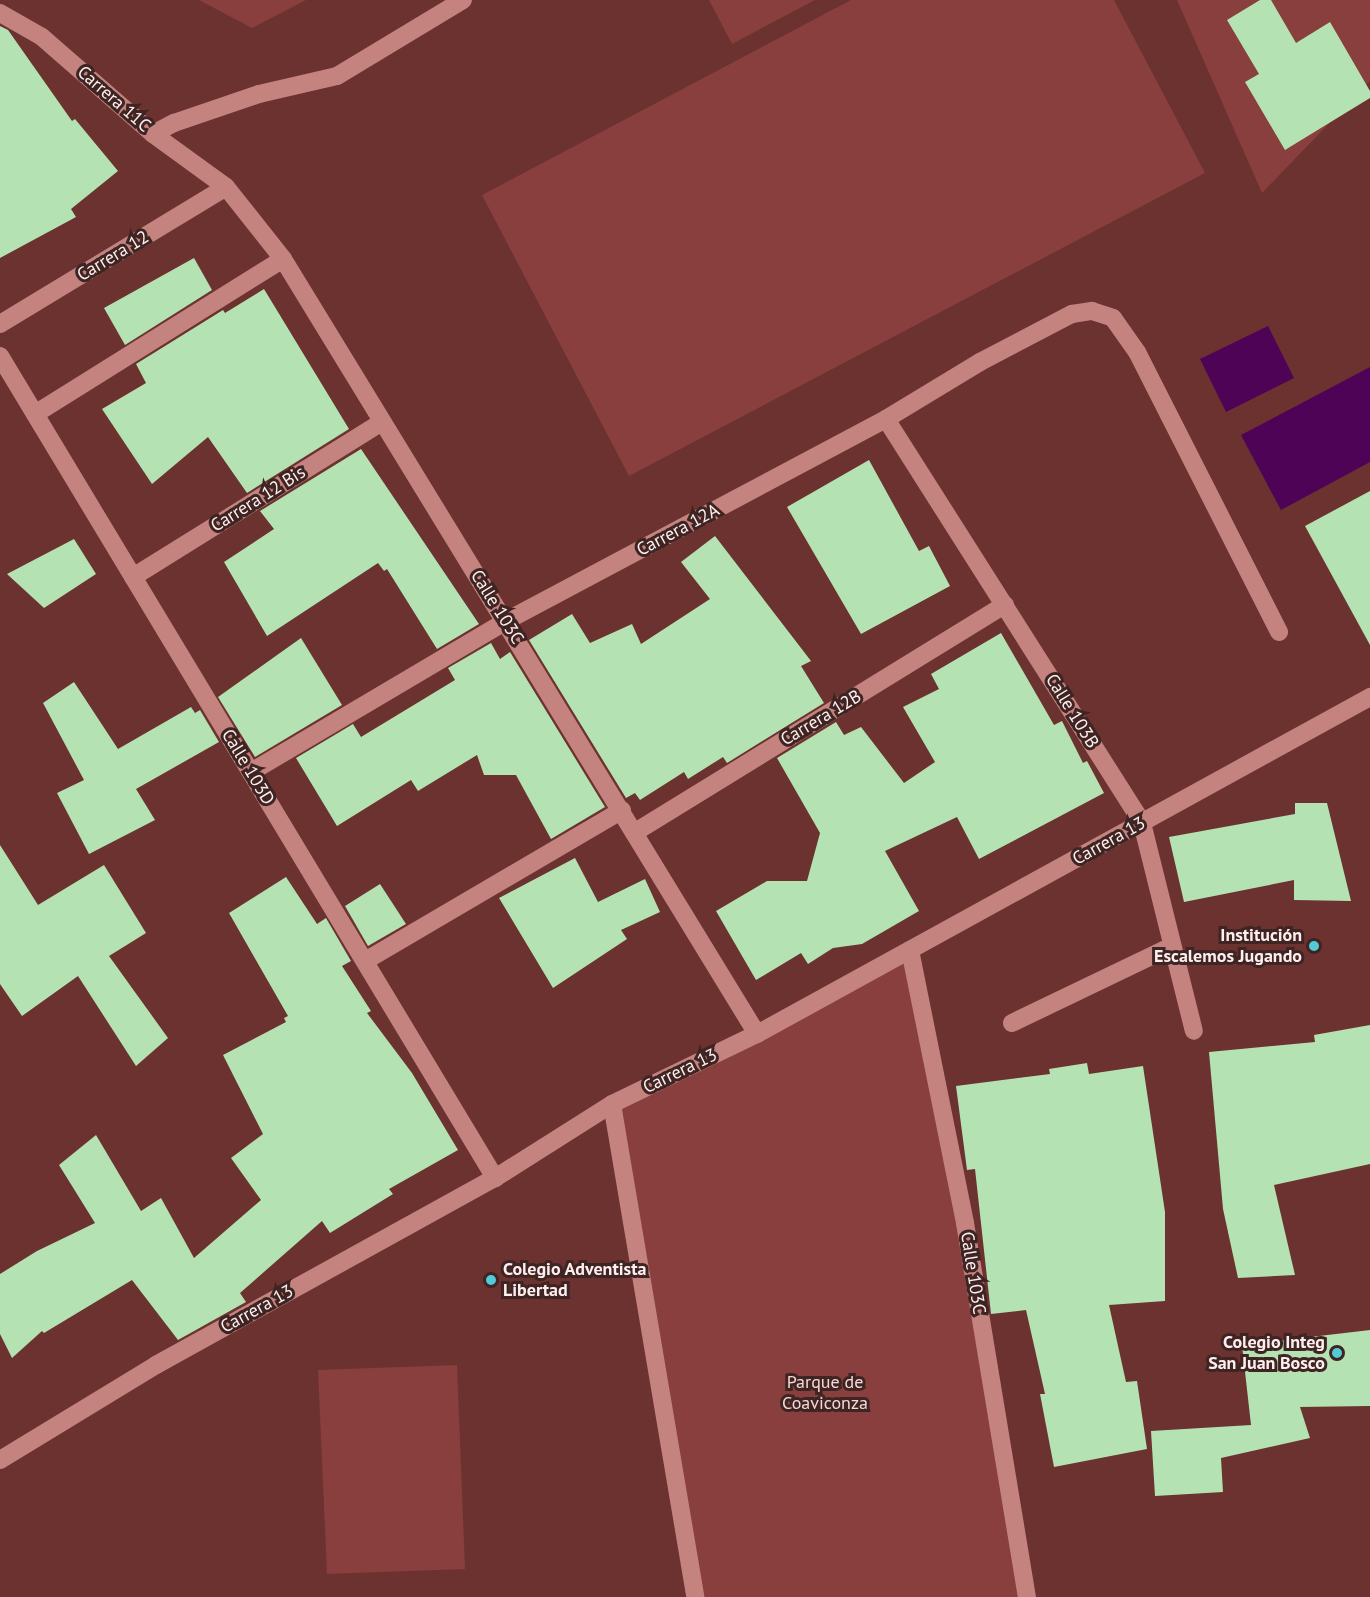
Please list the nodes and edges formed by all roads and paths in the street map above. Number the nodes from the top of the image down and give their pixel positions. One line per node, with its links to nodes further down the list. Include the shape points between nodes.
1 (463, 0): 3 (street, via 337,76 260,94)
2 (0, 13): 3 (street, Carrera 11C, via 42,37)
3 (153, 134): 4 (street, Carrera 11C)
4 (226, 187): 5 (street, Calle 103C); 6 (street, Carrera 12)
5 (283, 260): 8 (street); 10 (street, Calle 103C)
6 (0, 324)
7 (0, 356): 8 (street, Calle 103D)
8 (35, 414): 11 (street, Calle 103D)
9 (886, 420): 12 (street, Calle 103B); 13 (street, Carrera 12A); 14 (street, Carrera 12A, via 980,362 1072,314 1092,310 1113,318 1137,352)
10 (382, 422): 11 (street, Carrera 12 Bis); 13 (street, Calle 103C)
11 (133, 577): 16 (street, Calle 103D)
12 (1005, 605): 18 (street, Calle 103B); 19 (street, Carrera 12B)
13 (506, 621): 16 (street, Carrera 12A); 17 (street, Calle 103C)
14 (1279, 633)
15 (1370, 697): 18 (street, Carrera 13)
16 (251, 772): 22 (street, Calle 103D)
17 (622, 810): 19 (street, Calle 103C); 22 (street)
18 (1142, 823): 20 (street, Calle 103B); 21 (street, Carrera 13)
19 (637, 831): 25 (street, Calle 103C)
20 (1172, 946): 23 (street); 24 (street, Calle 103B)
21 (910, 950): 25 (street, Carrera 13); 30 (street, Calle 103C, via 965,1223)
22 (365, 961): 27 (street, Calle 103D)
23 (1012, 1023)
24 (1194, 1030)
25 (758, 1034): 26 (street, Carrera 13)
26 (612, 1104): 27 (street, Carrera 13); 29 (street)
27 (495, 1178): 28 (street, Carrera 13, via 156,1365)
28 (0, 1460)
29 (695, 1597)
30 (1027, 1597)

